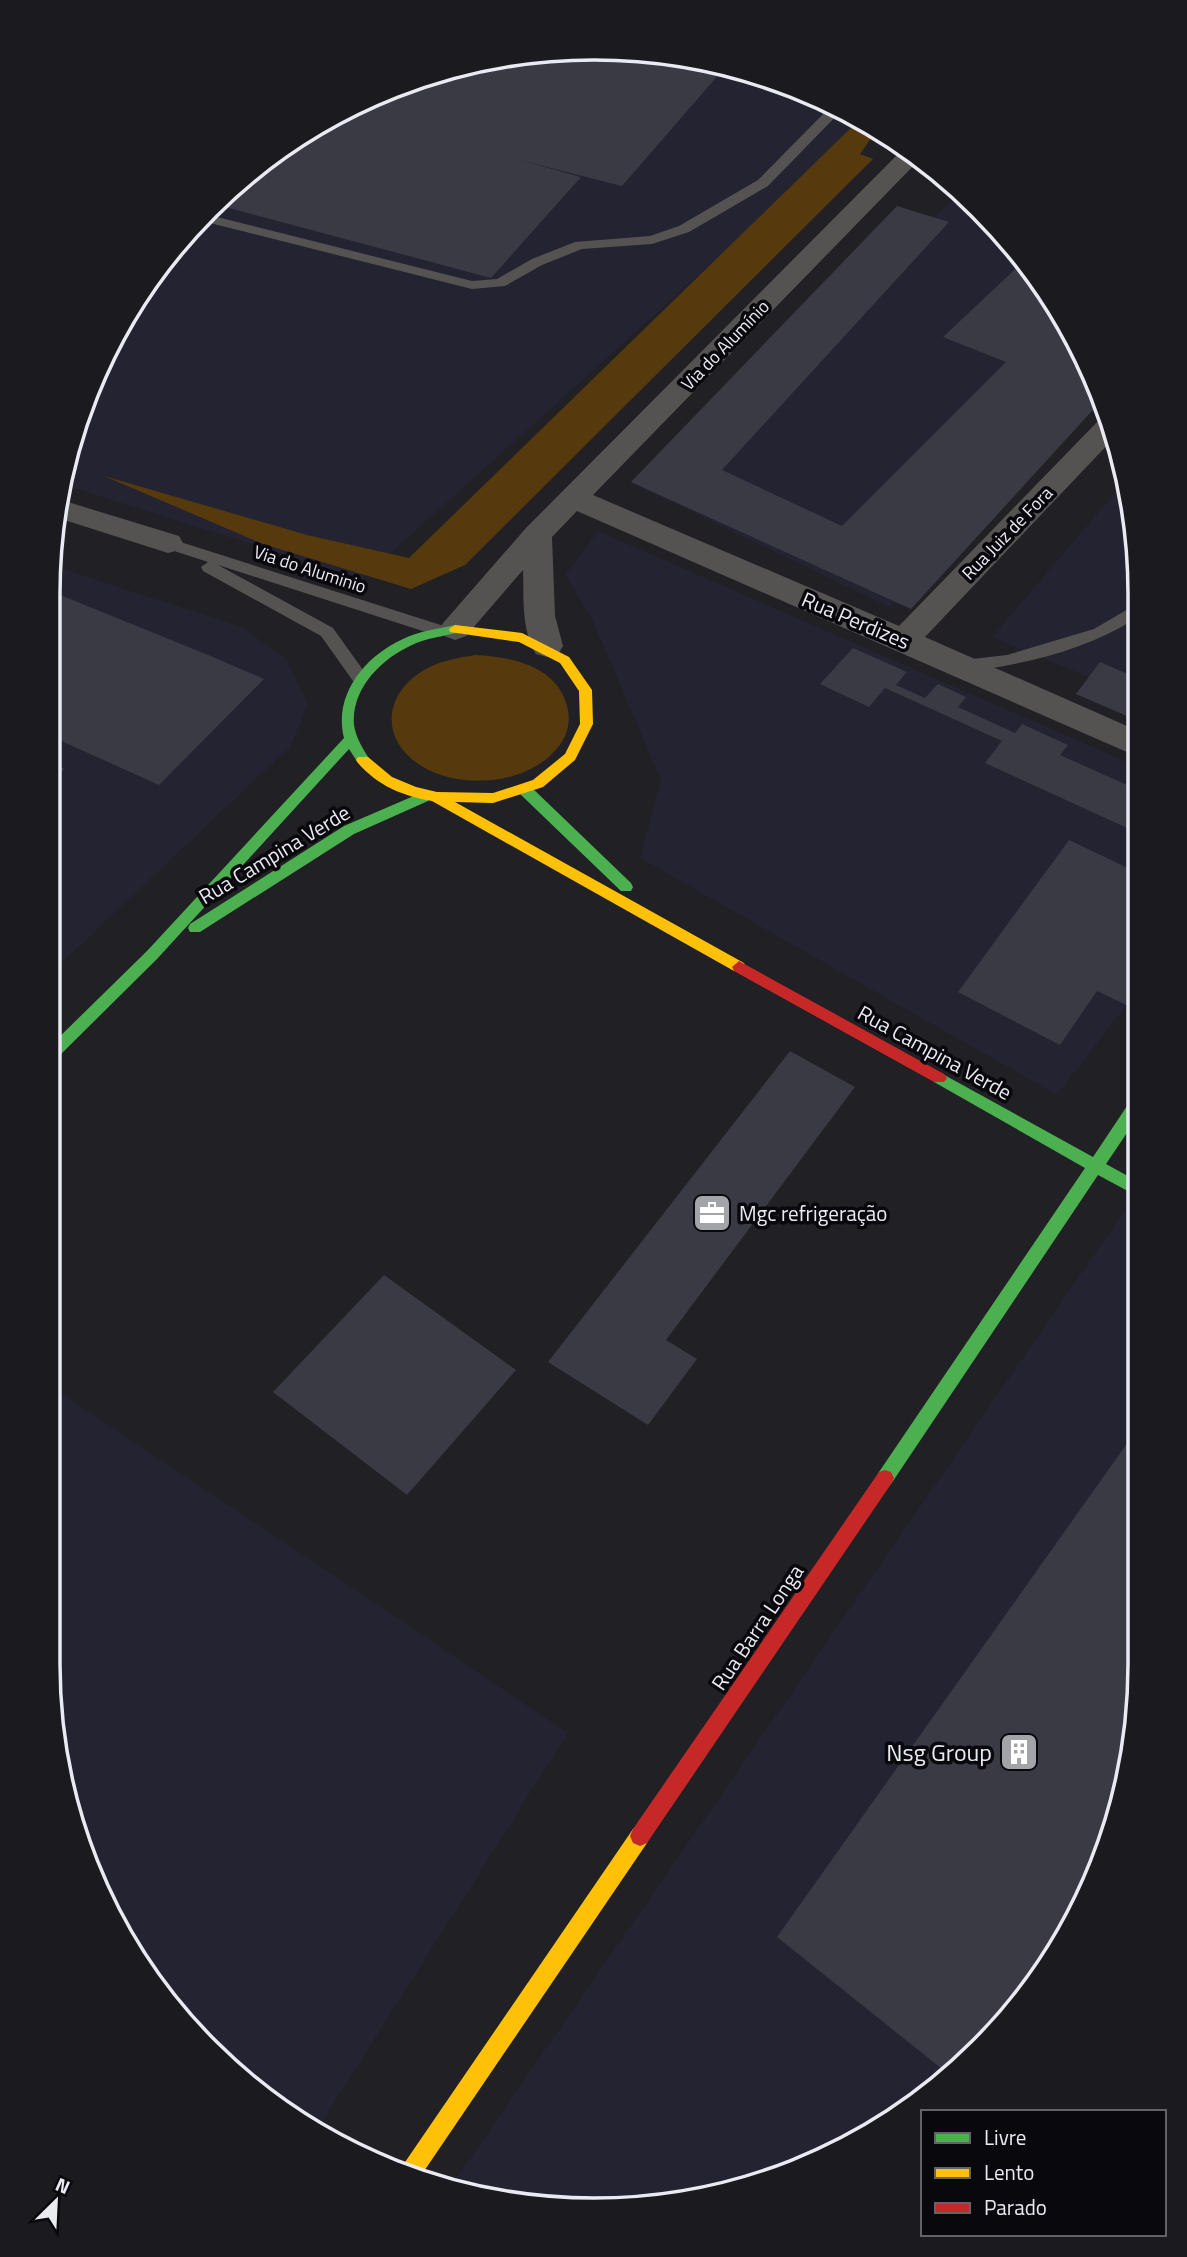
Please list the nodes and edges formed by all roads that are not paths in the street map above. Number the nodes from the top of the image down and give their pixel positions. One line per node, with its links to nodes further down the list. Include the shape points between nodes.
1 (830, 115): 3 (lane, via 763,183 684,229 652,240 580,244 500,283 472,285)
2 (905, 160): 5 (street, Via do Alumínio)
3 (213, 220)
4 (1103, 434): 11 (street, Rua Juiz de Fora)
5 (575, 499): 7 (street, Via do Alumínio); 11 (street, Rua Perdizes)
6 (66, 511): 8 (street)
7 (537, 535): 10 (street, Via do Alumínio); 12 (street, via 540,616)
8 (168, 543): 10 (lane, Via do Aluminio); 14 (lane, via 327,632)
9 (1128, 615): 13 (lane, via 1100,633 1007,661)
10 (448, 630): 12 (main road, via 488,629); 14 (main road, via 398,646)
11 (904, 640): 13 (street, Rua Perdizes)
12 (547, 646): 17 (main road, via 570,664 586,687 591,712 585,737 570,761 544,781)
13 (963, 666): 15 (street, Rua Perdizes)
14 (359, 677): 16 (main road, via 348,698 345,720)
15 (1128, 740)
16 (349, 741): 18 (main road, via 376,775); 20 (main road)
17 (524, 789): 18 (main road, via 475,801); 19 (main road, Rua Campina Verde, via 619,882)
18 (430, 798): 19 (main road, Rua Campina Verde); 20 (main road, Rua Campina Verde, via 349,830)
19 (712, 950): 23 (main road, Rua Campina Verde)
20 (152, 955): 21 (main road)
21 (60, 1046)
22 (1128, 1119): 23 (main road, Rua Barra Longa)
23 (1097, 1167): 24 (main road, Rua Campina Verde); 25 (main road, Rua Barra Longa)
24 (1128, 1184)
25 (414, 2166)

